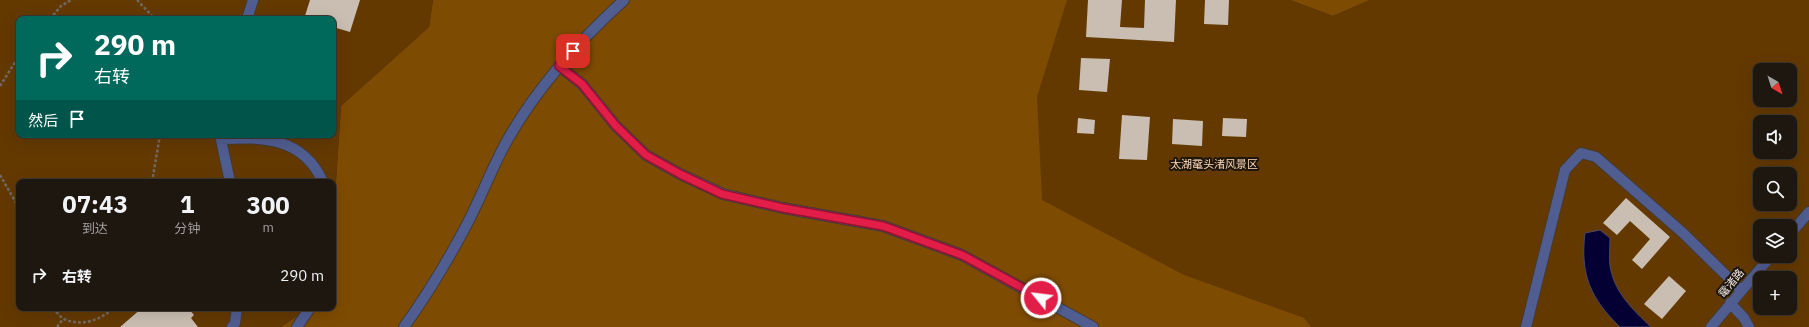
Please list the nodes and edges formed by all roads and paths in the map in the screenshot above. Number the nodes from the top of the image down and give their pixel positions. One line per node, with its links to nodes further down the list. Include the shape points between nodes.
1 (71, 0): 5 (path, via 61,6)
2 (137, 0): 6 (path)
3 (253, 0): 7 (street)
4 (624, 0): 9 (street, via 587,34)
5 (53, 16)
6 (152, 16)
7 (248, 16)
8 (16, 61): 10 (path)
9 (559, 66): 33 (street, via 546,81 508,139 466,226 430,291); 34 (street, via 582,84 616,126 646,155 680,174 722,194 883,226 955,252)
10 (0, 86)
11 (159, 138): 15 (path)
12 (220, 138): 16 (street)
13 (243, 138): 17 (street, via 269,140 293,146 311,163)
14 (0, 175): 18 (path)
15 (153, 179)
16 (229, 179)
17 (321, 179)
18 (1, 182): 19 (path)
19 (16, 204)
20 (1809, 212): 21 (street)
21 (1797, 226)
22 (1765, 263): 23 (street, 鼋渚路)
23 (1741, 290): 24 (street, 鼋渚路); 35 (street, via 1683,233 1596,158 1581,153 1565,170)
24 (1730, 303): 36 (street, 鼋渚路); 37 (street)
25 (56, 311): 29 (path)
26 (111, 311): 29 (path, via 105,316 84,323)
27 (237, 311): 31 (street)
28 (308, 311): 32 (street)
29 (63, 319): 30 (path)
30 (57, 327)
31 (232, 327)
32 (297, 327)
33 (404, 327)
34 (1093, 327)
35 (1526, 327)
36 (1711, 327)
37 (1749, 327)

